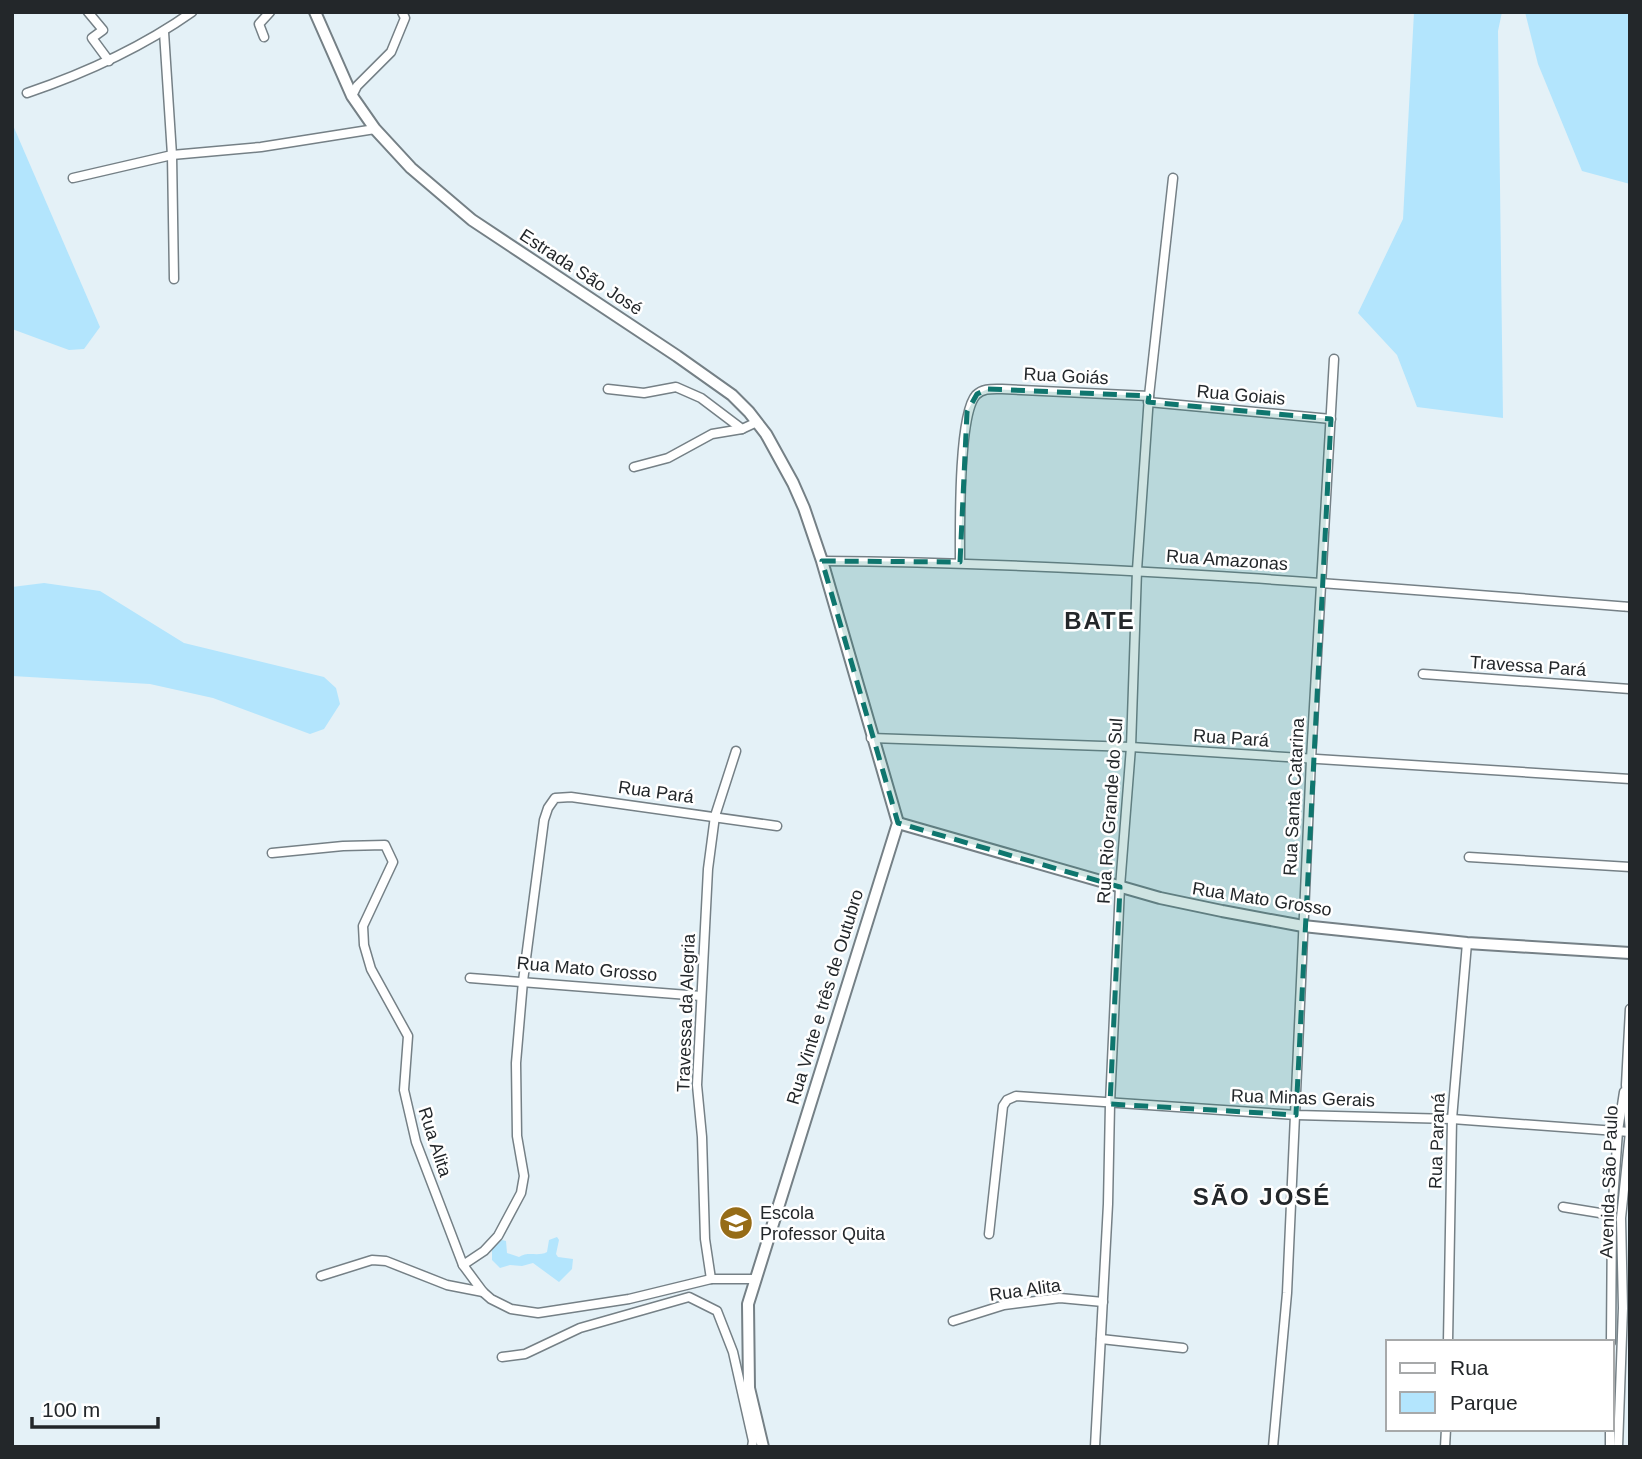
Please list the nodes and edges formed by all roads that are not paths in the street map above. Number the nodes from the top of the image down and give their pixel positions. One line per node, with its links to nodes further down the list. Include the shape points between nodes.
1 (88, 12): 8 (street, via 103,30 92,38)
2 (192, 12): 6 (street)
3 (270, 12): 7 (street, via 259,24)
4 (315, 12): 10 (street, Estrada São José)
5 (402, 12): 10 (street, via 405,18 391,52)
6 (164, 32): 8 (street); 12 (street)
7 (264, 37)
8 (109, 61): 9 (street)
9 (27, 93)
10 (352, 96): 11 (street, Estrada São José)
11 (375, 130): 12 (street); 20 (street, Estrada São José, via 472,220 677,356 732,395)
12 (172, 155): 13 (street); 15 (street)
13 (73, 178)
14 (1172, 178): 18 (street, Rua Rio Grande do Sul)
15 (174, 279)
16 (1334, 359): 19 (street, Rua Santa Catarina)
17 (608, 389): 21 (street, via 644,393 676,387 701,398)
18 (1148, 399): 19 (street, Rua Goiais); 24 (street, Rua Goiás, via 982,390 969,405 966,419); 25 (street, Rua Rio Grande do Sul)
19 (1331, 419): 26 (street, Rua Santa Catarina)
20 (757, 422): 21 (street); 23 (street, Estrada São José, via 793,483)
21 (742, 429): 22 (street, via 712,434 668,458)
22 (634, 467)
23 (822, 561): 24 (street, Rua Amazonas); 30 (street)
24 (960, 562): 25 (street, Rua Amazonas)
25 (1137, 570): 26 (street, Rua Amazonas); 31 (street, Rua Rio Grande do Sul)
26 (1322, 582): 27 (street, Rua Amazonas); 33 (street, Rua Santa Catarina)
27 (1630, 607)
28 (1423, 674): 29 (street, Travessa Pará)
29 (1630, 689)
30 (872, 738): 31 (street, Rua Pará); 36 (street)
31 (1131, 747): 33 (street, Rua Pará); 41 (street, Rua Rio Grande do Sul)
32 (736, 751): 35 (street, Travessa da Alegria)
33 (1311, 759): 34 (street, Rua Pará); 42 (street, Rua Santa Catarina)
34 (1630, 779)
35 (715, 816): 37 (street, Rua Pará); 46 (street, Rua Pará, via 560,796 544,820); 47 (street, Travessa da Alegria)
36 (898, 824): 41 (street, Rua Mato Grosso); 61 (street, Rua Vinte e três de Outubro)
37 (777, 826)
38 (272, 853): 58 (street, Rua Alita, via 387,847 393,862 363,926 364,945 371,969 408,1037 404,1090 409,1116)
39 (1469, 857): 40 (street)
40 (1630, 867)
41 (1120, 887): 42 (street, Rua Mato Grosso); 50 (street, Rua Rio Grande do Sul)
42 (1303, 926): 43 (street, Rua Mato Grosso); 51 (street, Rua Santa Catarina)
43 (1467, 943): 44 (street, Rua Mato Grosso); 52 (street, Rua Paraná)
44 (1630, 953)
45 (470, 978): 46 (street, Rua Mato Grosso)
46 (523, 981): 47 (street, Rua Mato Grosso); 58 (street, via 516,1063 517,1136 524,1177 498,1236)
47 (701, 996): 60 (street, Travessa da Alegria, via 696,1085)
48 (1630, 1009): 49 (street, Avenida São Paulo)
49 (1626, 1085): 53 (street, Avenida São Paulo); 54 (street, Avenida São Paulo)
50 (1110, 1104): 51 (street, Rua Minas Gerais); 57 (street, Rua Minas Gerais, via 1016,1096 1007,1100 999,1129); 63 (street, Rua Rio Grande do Sul)
51 (1296, 1115): 52 (street, Rua Minas Gerais); 74 (street, Rua Santa Catarina)
52 (1452, 1119): 53 (street, Rua Minas Gerais); 67 (street, Rua Paraná)
53 (1618, 1131): 54 (street, Rua Minas Gerais); 56 (street, Avenida São Paulo)
54 (1630, 1132): 64 (street, Avenida São Paulo, via 1621,1218)
55 (1563, 1207): 56 (street)
56 (1612, 1215): 68 (street, Avenida São Paulo)
57 (989, 1234)
58 (463, 1265): 62 (street, Rua Alita)
59 (321, 1276): 62 (street, via 372,1260 386,1261 447,1285)
60 (711, 1279): 61 (street, Rua Alita); 62 (street, Rua Alita, via 628,1299 538,1313 511,1309)
61 (754, 1279): 72 (street, Rua Vinte e três de Outubro, via 747,1323 749,1388)
62 (483, 1292)
63 (1103, 1302): 65 (street, Rua Alita, via 1060,1298 1004,1305); 66 (street, Rua Rio Grande do Sul)
64 (1626, 1308): 75 (street, Avenida São Paulo)
65 (953, 1321)
66 (1101, 1339): 69 (street); 73 (street, Rua Rio Grande do Sul)
67 (1448, 1340)
68 (1611, 1340)
69 (1183, 1348)
70 (502, 1357): 71 (street, via 525,1354 580,1328 689,1297 717,1311 733,1352)
71 (752, 1447)
72 (763, 1447)
73 (1095, 1447)
74 (1273, 1447)
75 (1618, 1447)

